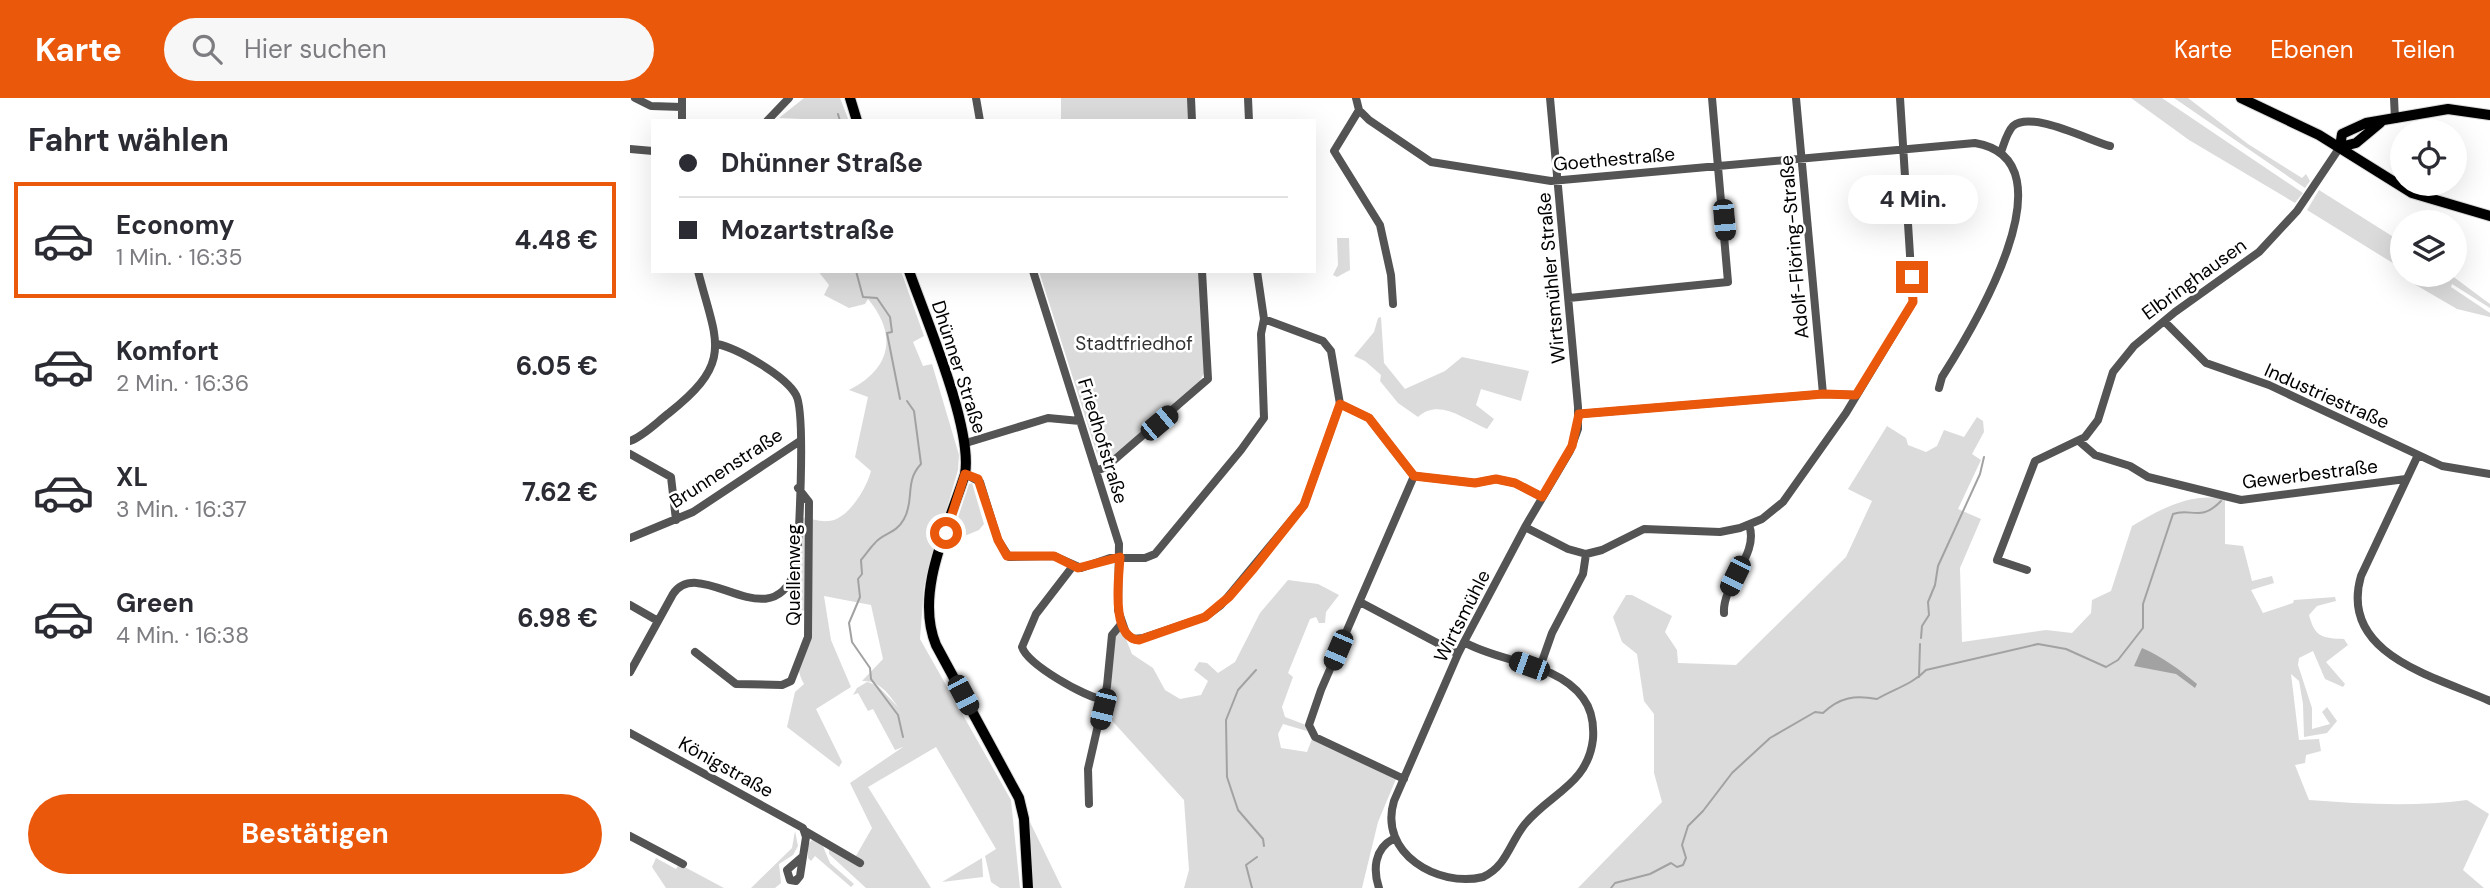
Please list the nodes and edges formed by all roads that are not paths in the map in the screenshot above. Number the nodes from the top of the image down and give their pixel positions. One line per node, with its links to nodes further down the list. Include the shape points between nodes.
1 (635, 98): 14 (street, via 651,106)
2 (789, 98): 17 (street)
3 (850, 98): 18 (main road)
4 (976, 98): 19 (street)
5 (1191, 98): 20 (street)
6 (1248, 98): 21 (street)
7 (1356, 98): 15 (street)
8 (1550, 98): 33 (street, Wirtsmühler Straße)
9 (1712, 98): 32 (street)
10 (1796, 98): 31 (street, Adolf-Flöring-Straße)
11 (1900, 98): 28 (street)
12 (2241, 98): 26 (main road)
13 (2394, 98): 22 (street)
14 (682, 103)
15 (1359, 110): 33 (street, Goethestraße, via 1431,162); 41 (street, via 1334,151 1380,225)
16 (2490, 115): 22 (main road, via 2448,109)
17 (769, 119)
18 (856, 119)
19 (980, 119)
20 (1192, 119)
21 (1249, 119)
22 (2395, 119)
23 (2390, 120): 24 (main road)
24 (2381, 123): 26 (main road, via 2356,143); 26 (main road, via 2346,131)
25 (2110, 146): 30 (street, via 2057,127 2019,124 2012,127)
26 (2340, 147): 34 (main road, via 2412,193); 43 (street, Elbringhausen, via 2299,208 2259,252)
27 (630, 149): 29 (street)
28 (1902, 149): 30 (street, Goethestraße, via 1975,143); 31 (street, Goethestraße); 47 (street, via 1913,299)
29 (651, 151)
30 (2001, 152): 45 (street, via 2018,183 2012,228 1988,299)
31 (1802, 158): 32 (street, Goethestraße); 46 (street, Adolf-Flöring-Straße)
32 (1719, 166): 33 (street, Goethestraße); 40 (street, via 1728,282)
33 (1559, 179): 40 (street, Wirtsmühler Straße)
34 (2490, 216)
35 (698, 273): 44 (street)
36 (910, 273): 54 (main road, Dhünner Straße)
37 (1034, 273): 50 (street, Friedhofstraße)
38 (1202, 273): 57 (street, via 1208,379)
39 (1258, 273): 42 (street)
40 (1569, 298): 49 (street, Wirtsmühler Straße)
41 (1392, 304)
42 (1264, 319): 48 (street, via 1329,346); 69 (street, via 1265,407 1260,426 1160,550 1149,557)
43 (2165, 323): 53 (street, Elbringhausen, via 2139,340 2120,363 2107,386 2097,423); 56 (street, Industriestraße, via 2203,362 2269,385)
44 (716, 344): 51 (street, via 711,368 700,387); 52 (street, via 744,354 794,391 800,408)
45 (1939, 388)
46 (1823, 394): 47 (street); 49 (street)
47 (1856, 395): 65 (street, via 1790,493 1770,514)
48 (1340, 404): 60 (street, via 1369,418); 76 (street, via 1304,505 1229,597 1205,617 1139,640 1128,636)
49 (1579, 414): 63 (street, Wirtsmühle, via 1572,446)
50 (1080, 421): 54 (street, via 1048,418); 57 (street, Friedhofstraße)
51 (630, 441)
52 (800, 441): 62 (street); 64 (street, Brunnenstraße)
53 (2080, 442): 61 (street, Gewerbestraße, via 2095,455 2148,477 2246,500); 71 (street, via 2039,457 2033,466 1997,560)
54 (966, 443): 58 (main road, Dhünner Straße)
55 (630, 454): 64 (street, via 671,477)
56 (2418, 455): 59 (street, Industriestraße, via 2448,468); 61 (street)
57 (1096, 471): 69 (street, Friedhofstraße)
58 (965, 474): 70 (street, via 980,482 1003,552 1009,557 1054,556); 93 (main road, Dhünner Straße, via 933,580 930,623 936,645 1019,798)
59 (2490, 474)
60 (1414, 476): 63 (street, via 1475,483 1496,479); 72 (street)
61 (2406, 480): 83 (street, via 2360,580 2361,620 2374,642 2392,657)
62 (798, 488): 75 (street, via 796,566 783,591 759,599 688,583 675,591); 78 (street, Quellenweg, via 809,502 809,629 791,681 782,685 736,684)
63 (1542, 497): 66 (street, Wirtsmühle)
64 (676, 520): 67 (street, Brunnenstraße)
65 (1749, 525): 68 (street, via 1720,532 1644,529); 74 (street, via 1752,541 1723,600)
66 (1525, 527): 68 (street); 77 (street, Wirtsmühle)
67 (630, 538)
68 (1586, 554): 80 (street, via 1583,574 1552,633)
69 (1120, 557): 70 (street); 76 (street, Friedhofstraße, via 1117,600)
70 (1073, 566): 82 (street, via 1036,614 1022,647 1028,658 1084,694)
71 (2026, 570)
72 (1360, 602): 79 (street); 85 (street, via 1311,714 1310,730 1315,737)
73 (630, 605): 75 (street)
74 (1724, 613)
75 (658, 621): 81 (street)
76 (1122, 623): 82 (street, via 1112,635)
77 (1464, 642): 79 (street, Wirtsmühle); 80 (street)
78 (695, 652)
79 (1458, 654): 85 (street, Wirtsmühle)
80 (1539, 670): 89 (street, via 1571,686 1591,714 1590,759 1579,775 1530,819 1505,860 1482,877 1455,881 1434,875 1413,862)
81 (630, 672)
82 (1104, 700): 86 (street, via 1088,769)
83 (2490, 701)
84 (630, 733): 87 (street, Königstraße)
85 (1404, 779): 89 (street, Wirtsmühle, via 1391,813)
86 (1089, 803)
87 (805, 831): 90 (street); 91 (street, Königstraße)
88 (630, 836): 92 (street)
89 (1393, 839): 94 (street, via 1377,858)
90 (802, 857)
91 (860, 863)
92 (683, 864)
93 (1028, 888)
94 (1379, 888)

